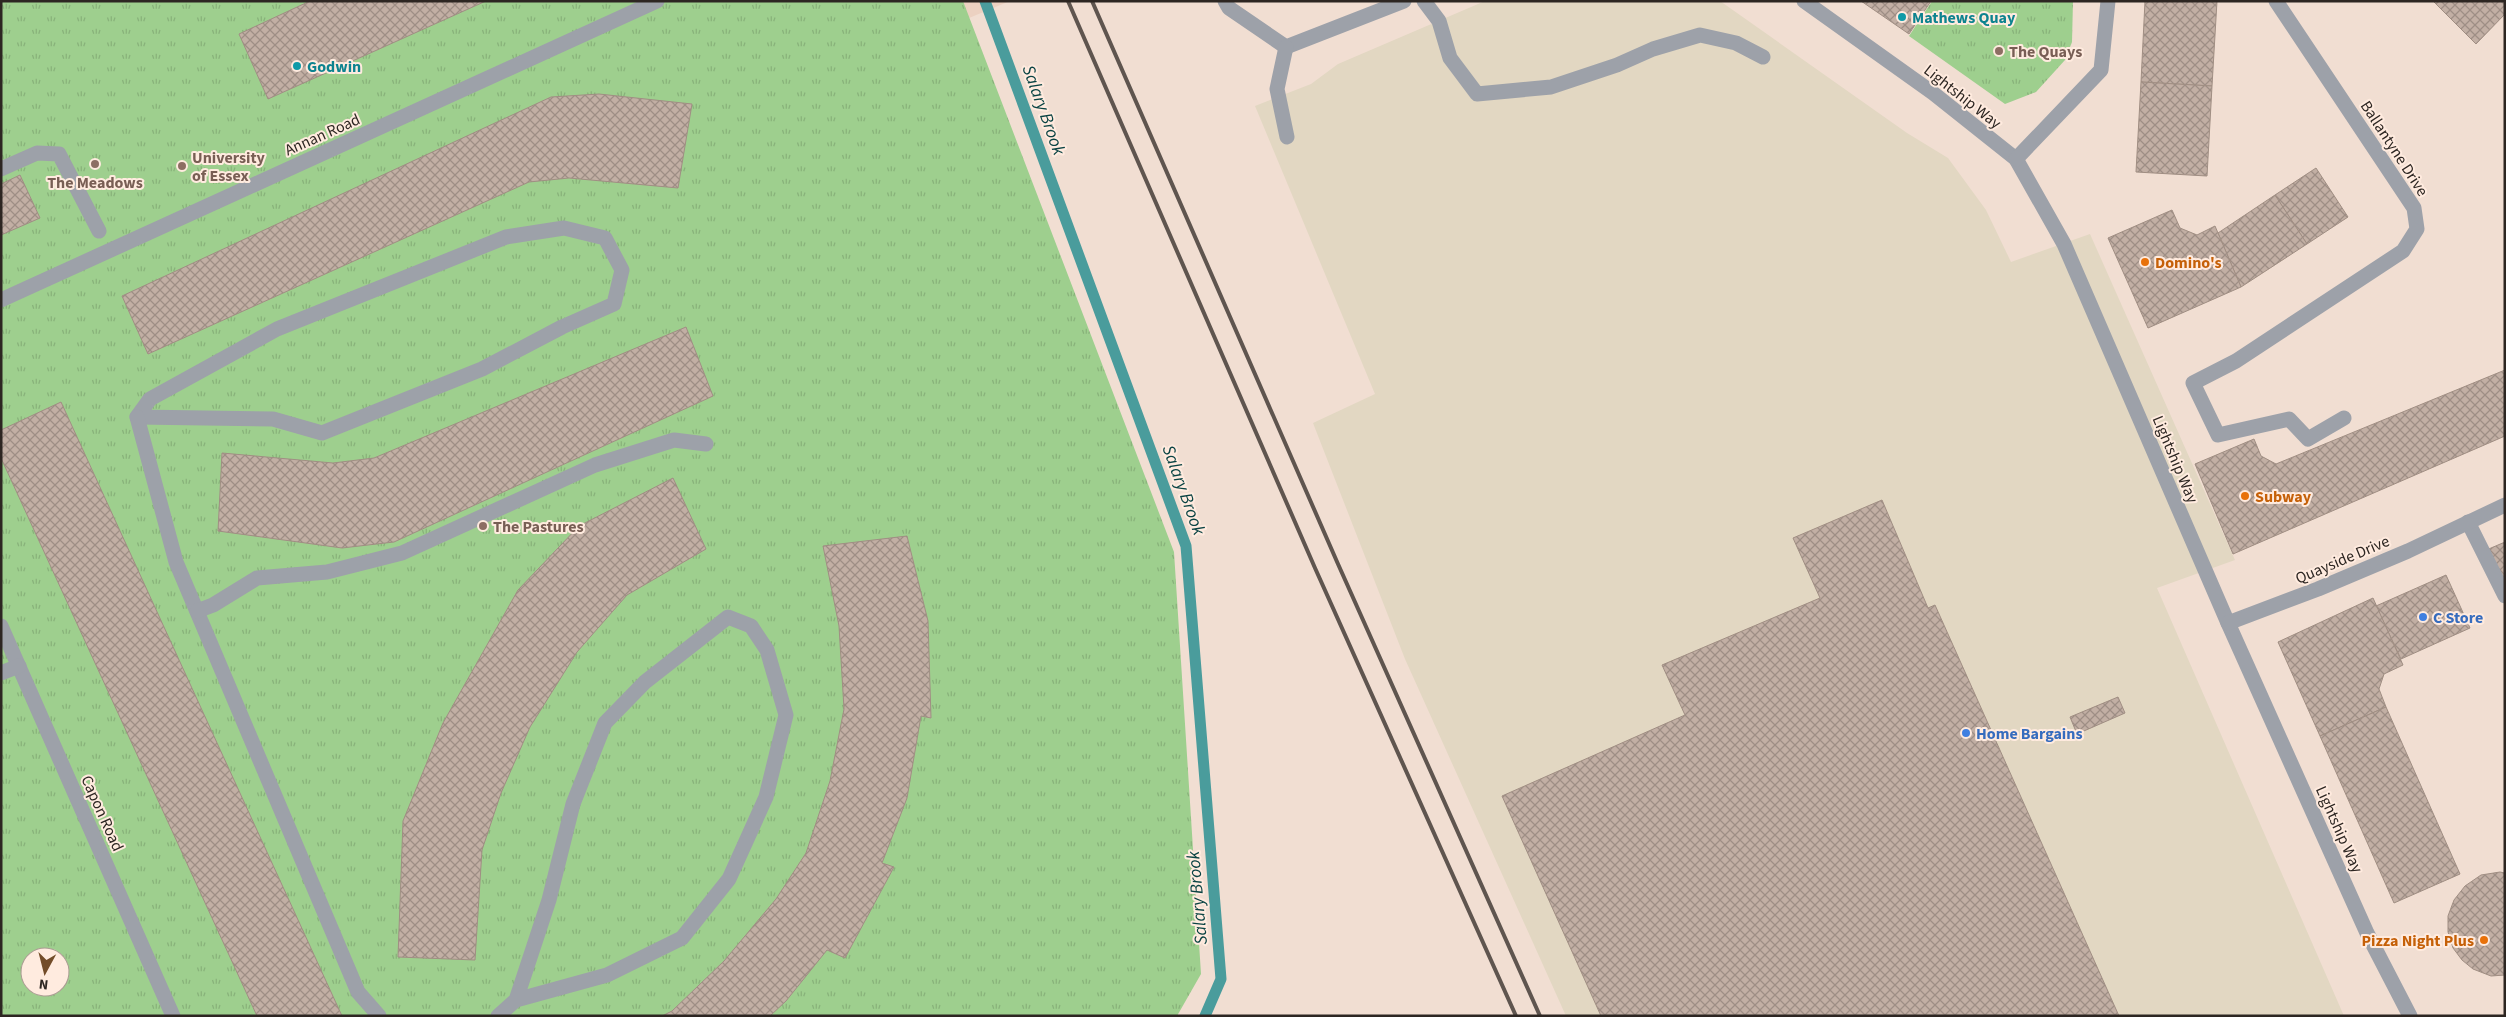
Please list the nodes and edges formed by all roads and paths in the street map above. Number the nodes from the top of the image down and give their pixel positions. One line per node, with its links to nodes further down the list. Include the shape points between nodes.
1 (657, 1): 14 (street, Annan Road)
2 (1225, 1): 8 (street, via 1229,8)
3 (1404, 1): 8 (street)
4 (1424, 1): 9 (street, via 1439,21 1450,58 1477,94 1552,87 1700,35 1736,43)
5 (1804, 1): 11 (street, Lightship Way, via 1934,93)
6 (2108, 1): 11 (street, via 2101,70)
7 (2276, 1): 16 (street, Ballantyne Drive, via 2414,208 2417,229 2403,251 2236,361 2193,383 2218,435 2289,419 2308,439)
8 (1286, 47): 10 (street, via 1277,89)
9 (1763, 57)
10 (1287, 137)
11 (2016, 159): 22 (street, Lightship Way, via 2064,244)
12 (1, 169): 13 (street, via 36,153 59,154)
13 (99, 231)
14 (1, 300)
15 (137, 417): 15 (street, via 273,418 322,433 482,369 614,304 622,270 606,238 564,228 506,238 277,329 150,400); 21 (street, via 176,562)
16 (2344, 418)
17 (706, 444): 21 (street, via 674,440 595,465 402,553 327,572 257,578)
18 (2505, 505): 19 (street, Quayside Drive)
19 (2468, 522): 20 (street); 22 (street, Quayside Drive, via 2318,589)
20 (2505, 596)
21 (197, 612): 28 (street, via 358,992)
22 (2228, 623): 30 (street, Lightship Way, via 2366,933)
23 (1, 626): 24 (street, Capon Road)
24 (19, 666): 25 (street); 27 (street, Capon Road)
25 (1, 674)
26 (516, 1000): 26 (street, via 607,975 682,938 729,879 766,798 786,715 767,650 751,626 728,617 645,682 605,723 573,804 549,900); 29 (street)
27 (173, 1016)
28 (379, 1016)
29 (498, 1016)
30 (2410, 1016)

